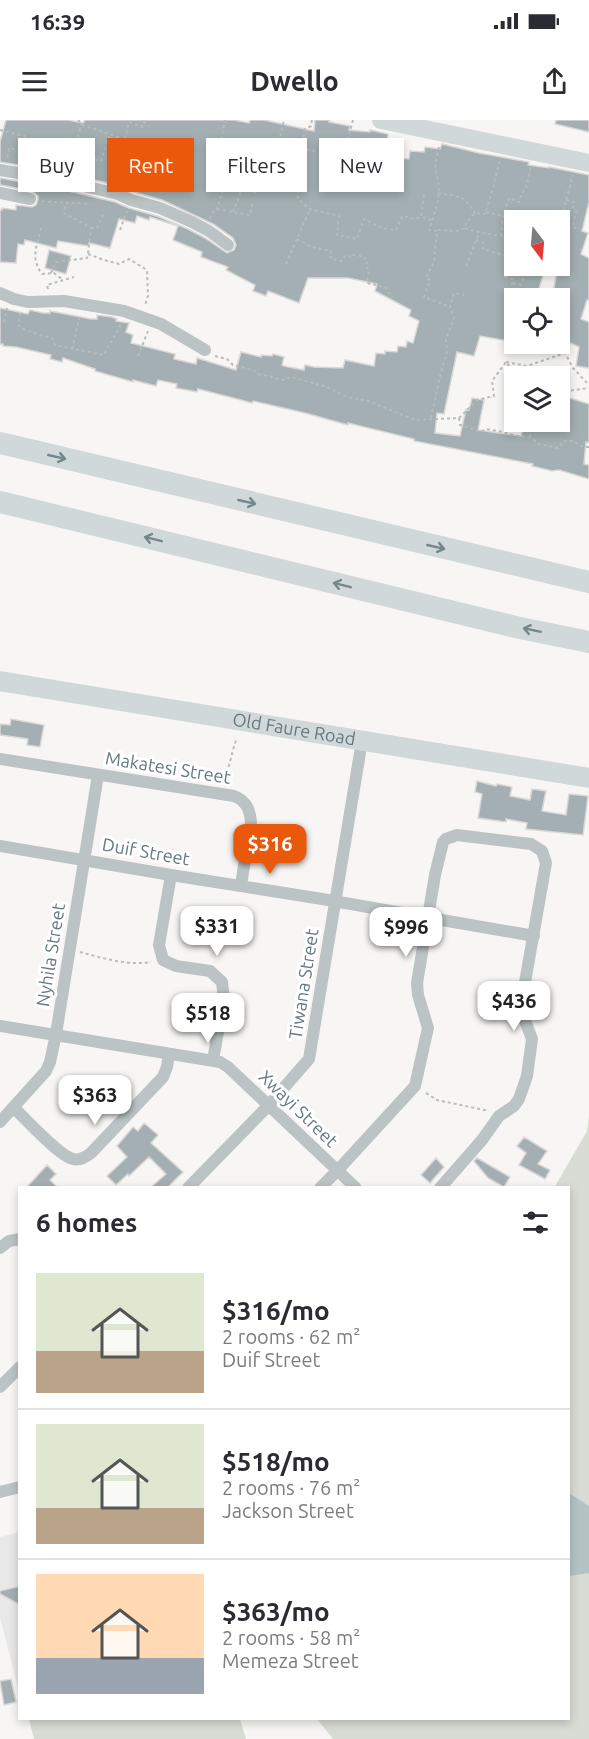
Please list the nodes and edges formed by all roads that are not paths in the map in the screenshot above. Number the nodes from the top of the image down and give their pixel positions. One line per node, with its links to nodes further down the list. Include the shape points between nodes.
1 (381, 120): 2 (street)
2 (583, 162)
3 (0, 170): 6 (street, via 118,194 206,229)
4 (0, 193): 5 (street)
5 (30, 199)
6 (228, 245)
7 (0, 292): 8 (street, via 28,302 80,303 123,311 169,327)
8 (205, 350)
9 (0, 443): 11 (highway, one-way to 11)
10 (0, 502): 12 (highway, one-way to 10)
11 (589, 582)
12 (589, 642)
13 (0, 681): 14 (main road, Old Faure Road)
14 (362, 741): 17 (main road, Old Faure Road); 22 (street, Tiwana Street)
15 (0, 759): 16 (street, Makatesi Street)
16 (98, 775): 19 (street, Nyhila Street); 21 (street, Makatesi Street, via 241,799 248,806 251,822)
17 (589, 778)
18 (0, 846): 19 (street, Duif Street)
19 (84, 860): 20 (street, Duif Street); 26 (street, Nyhila Street)
20 (171, 875): 21 (street, Duif Street); 28 (street, via 159,945 163,960 210,971 222,982 224,999)
21 (242, 885): 22 (street, Duif Street)
22 (335, 901): 23 (street, Duif Street); 29 (street, Tiwana Street, via 309,1059)
23 (428, 918): 24 (street, Duif Street); 24 (street, via 446,839 457,834 531,844 542,851 546,863); 32 (street, via 417,983 428,1032 415,1086)
24 (534, 936): 36 (street, via 521,1005 532,1039 523,1089 517,1103 499,1116)
25 (0, 1026): 26 (street, Xwayi Street)
26 (56, 1034): 27 (street, Xwayi Street); 30 (street, Nyhila Street, via 48,1068)
27 (169, 1054): 28 (street, Xwayi Street); 30 (street, via 163,1077 82,1159 63,1154)
28 (213, 1060): 29 (street, Xwayi Street, via 228,1067)
29 (268, 1106): 32 (street, Xwayi Street); 33 (street, Tiwana Street)
30 (14, 1108): 31 (street, Nyhila Street)
31 (0, 1122)
32 (337, 1171): 34 (street); 35 (street, Xwayi Street)
33 (190, 1186)
34 (322, 1186)
35 (354, 1186)
36 (442, 1186)
37 (18, 1239): 38 (street)
38 (0, 1248)
39 (18, 1369): 40 (street)
40 (0, 1387)
41 (18, 1487): 42 (street)
42 (0, 1492)

